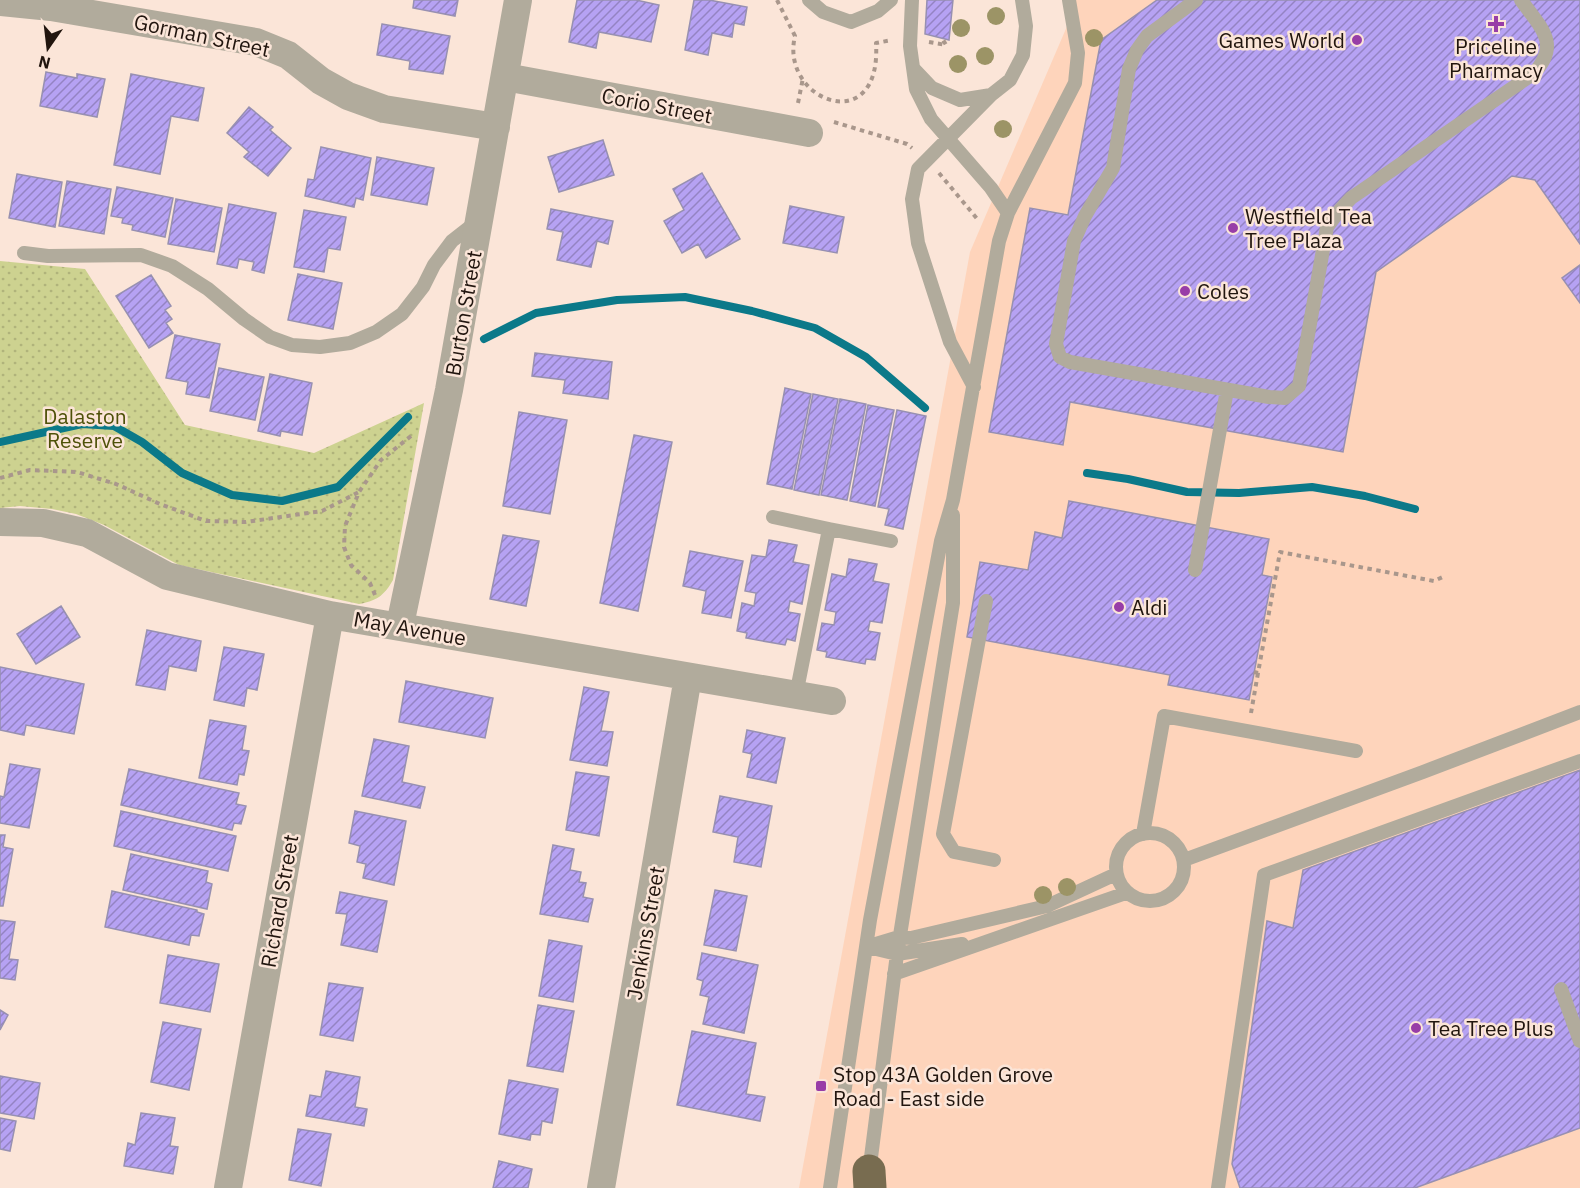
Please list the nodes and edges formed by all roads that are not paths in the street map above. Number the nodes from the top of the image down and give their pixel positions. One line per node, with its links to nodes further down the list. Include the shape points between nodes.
1 (518, 0): 11 (street, Burton Street)
2 (809, 0): 3 (lane, via 823,12 851,22 878,11)
3 (891, 0)
4 (912, 0): 10 (lane, via 910,46)
5 (1022, 0): 12 (lane, via 1026,26 1023,55 1010,80)
6 (1069, 0): 16 (lane, via 1078,53 1075,83)
7 (1196, 0): 20 (lane, via 1147,36 1129,69 1113,168 1074,241 1056,344 1060,357 1070,362)
8 (1521, 0): 20 (lane, via 1545,34 1548,46 1544,63 1351,198 1327,226 1299,386 1285,398)
9 (0, 2): 14 (street, Gorman Street, via 256,42 288,55 321,81 366,103)
10 (914, 69): 12 (lane, via 932,88 960,100); 15 (lane, via 916,89)
11 (505, 76): 13 (street, Corio Street); 14 (street, Burton Street)
12 (992, 95): 15 (lane)
13 (817, 126)
14 (496, 127): 17 (street, Burton Street)
15 (947, 140): 16 (lane); 19 (lane, via 918,169 912,199 918,243 950,342)
16 (1008, 213): 19 (lane, via 999,241)
17 (480, 220): 18 (lane, via 452,241 402,314 376,332 350,343 320,347 292,345 270,337 172,266 141,255); 29 (street, Burton Street, via 445,410)
18 (24, 253)
19 (974, 387): 21 (lane)
20 (1227, 390): 26 (lane)
21 (953, 500): 41 (lane, via 953,603); 43 (lane, via 941,541)
22 (773, 517): 24 (lane)
23 (0, 522): 28 (street, May Avenue, via 43,523 87,533 167,576)
24 (829, 529): 25 (lane); 31 (lane)
25 (891, 541)
26 (1195, 570)
27 (986, 601): 37 (lane, via 943,834 954,852)
28 (330, 615): 29 (street, May Avenue); 49 (street, Richard Street)
29 (394, 624): 30 (street, May Avenue)
30 (688, 677): 31 (street, May Avenue); 50 (street, Jenkins Street)
31 (796, 694): 32 (street, May Avenue)
32 (832, 701)
33 (1580, 712): 38 (lane)
34 (1356, 751): 36 (lane, via 1164,716)
35 (1580, 761): 52 (lane, via 1264,875)
36 (1143, 834): 38 (lane, via 1164,836 1180,850); 39 (lane, via 1125,844 1116,863)
37 (994, 860)
38 (1184, 860): 40 (lane, via 1182,881 1168,897 1146,902)
39 (1116, 874): 40 (lane); 41 (lane, via 1047,906 911,938)
40 (1126, 893): 42 (lane)
41 (899, 937): 43 (lane); 44 (lane)
42 (996, 940): 44 (lane); 45 (lane)
43 (866, 946): 44 (lane); 51 (lane)
44 (897, 954): 45 (lane)
45 (894, 974): 48 (lane)
46 (1561, 989): 47 (lane)
47 (1580, 1041)
48 (868, 1182)
49 (228, 1188)
50 (601, 1188)
51 (830, 1188)
52 (1218, 1188)

